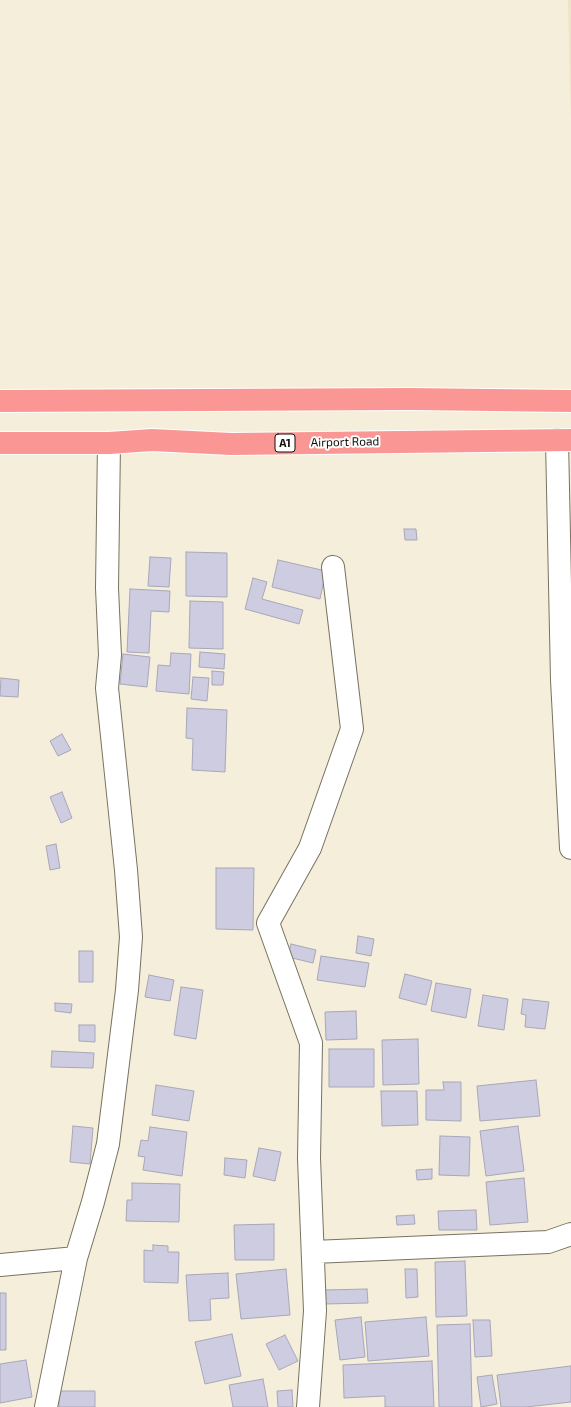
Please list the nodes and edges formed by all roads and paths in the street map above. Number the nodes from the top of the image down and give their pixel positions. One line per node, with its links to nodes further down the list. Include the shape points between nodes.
1 (0, 401): 2 (highway)
2 (571, 401)
3 (564, 440): 5 (highway, Airport Road / A1, via 231,444 152,440); 7 (street, via 562,680)
4 (0, 443): 5 (highway, Airport Road / A1)
5 (109, 443): 10 (street, via 107,588 110,655 107,688 131,937 108,1144)
6 (333, 567): 9 (street, via 352,729 310,848 268,923 311,1043 309,1158)
7 (571, 848)
8 (571, 1234): 9 (street, via 548,1242)
9 (313, 1252): 13 (street, via 315,1311)
10 (76, 1258): 11 (street); 12 (street)
11 (0, 1265)
12 (46, 1407)
13 (308, 1407)

